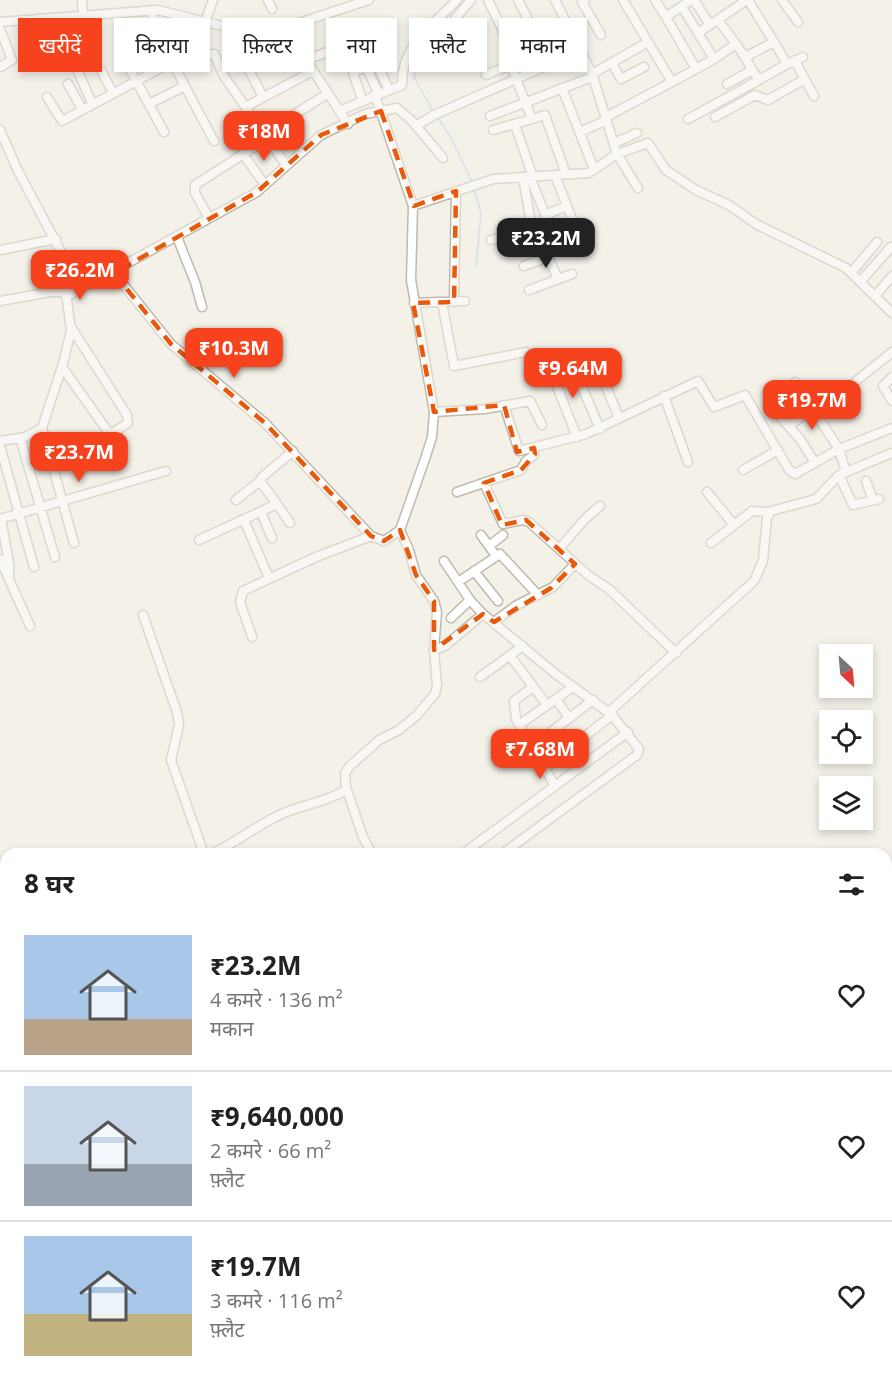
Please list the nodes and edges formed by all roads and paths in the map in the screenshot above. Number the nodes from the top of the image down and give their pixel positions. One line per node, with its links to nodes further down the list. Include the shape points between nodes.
1 (82, 0): 19 (street)
2 (213, 0): 23 (street)
3 (268, 0): 17 (street)
4 (369, 0): 24 (street)
5 (457, 0): 72 (street, via 410,48 402,70 402,85)
6 (471, 0): 25 (street)
7 (518, 0): 27 (street)
8 (555, 0): 28 (street)
9 (585, 0): 35 (street, via 582,2)
10 (623, 0): 36 (street)
11 (656, 0): 20 (street)
12 (693, 0): 16 (street); 32 (street)
13 (782, 0): 31 (street)
14 (492, 1): 26 (street)
15 (751, 1): 29 (street); 37 (street)
16 (682, 7): 20 (street); 34 (street)
17 (272, 9)
18 (151, 10): 19 (street); 21 (street); 22 (street)
19 (86, 16): 30 (street)
20 (666, 17): 47 (street)
21 (154, 18)
22 (189, 18)
23 (206, 18)
24 (312, 18)
25 (456, 18)
26 (499, 18)
27 (527, 18)
28 (564, 18)
29 (718, 20): 32 (street); 38 (street)
30 (0, 22)
31 (798, 22)
32 (710, 25): 34 (street)
33 (0, 29): 45 (street, via 12,60)
34 (698, 33): 41 (street)
35 (601, 36)
36 (648, 42): 43 (street); 67 (street)
37 (774, 42): 40 (street); 42 (street)
38 (736, 44): 40 (street); 41 (street)
39 (210, 54): 83 (street, via 214,54)
40 (745, 57): 49 (street)
41 (714, 59): 47 (street)
42 (795, 61): 64 (street); 66 (street)
43 (612, 63): 46 (street, via 621,79); 62 (street)
44 (587, 65): 62 (street)
45 (0, 67)
46 (644, 67)
47 (696, 69): 67 (street)
48 (499, 70): 61 (street)
49 (752, 70): 66 (street); 69 (street)
50 (78, 72): 80 (street)
51 (102, 72): 73 (street)
52 (132, 72): 65 (street)
53 (151, 72): 65 (street)
54 (177, 72): 70 (street)
55 (250, 72): 78 (street)
56 (311, 72): 78 (street)
57 (314, 72): 74 (street)
58 (381, 72): 72 (street)
59 (513, 72): 63 (street)
60 (530, 72): 63 (street)
61 (486, 75)
62 (592, 75): 71 (street); 90 (street)
63 (516, 78): 81 (street); 94 (street)
64 (805, 79): 77 (street); 88 (street, via 768,100 756,95)
65 (136, 80): 73 (street); 82 (street)
66 (759, 80): 91 (street)
67 (672, 82): 90 (street)
68 (68, 84): 84 (street)
69 (727, 84)
70 (185, 86): 82 (street); 101 (street)
71 (562, 88): 81 (street); 98 (street)
72 (389, 90): 75 (street)
73 (113, 93): 80 (street)
74 (327, 94): 85 (street); 100 (street)
75 (377, 95): 79 (street); 79 (street, via 366,67 353,72); 86 (street)
76 (47, 96): 84 (street, via 62,122)
77 (814, 96)
78 (263, 97): 83 (street)
79 (362, 100): 85 (street)
80 (92, 103): 84 (street)
81 (525, 103): 87 (street); 89 (street)
82 (149, 104): 97 (street)
83 (245, 107): 100 (street)
84 (82, 109)
85 (339, 111): 92 (street)
86 (381, 111): 92 (street, via 365,114); 94 (street, via 397,108); 114 (street)
87 (490, 116)
88 (715, 117)
89 (531, 118): 93 (street); 108 (street, via 545,116)
90 (607, 118): 98 (street); 102 (street)
91 (688, 119)
92 (348, 124): 106 (street, via 321,135)
93 (514, 125): 96 (street); 110 (street)
94 (416, 126): 105 (street)
95 (0, 130): 122 (street)
96 (493, 130)
97 (164, 132)
98 (580, 132): 107 (street)
99 (637, 133): 102 (street)
100 (266, 137): 103 (street); 106 (street)
101 (214, 141)
102 (614, 143): 104 (street)
103 (243, 154): 111 (street); 117 (street, via 195,185 195,193)
104 (617, 154): 107 (street); 112 (street); 130 (street, via 648,143 666,170 696,190)
105 (443, 158)
106 (286, 165): 111 (street)
107 (594, 169): 108 (street, via 589,173)
108 (566, 174): 109 (street)
109 (555, 175): 110 (street); 115 (street)
110 (529, 177): 113 (street, via 493,179); 116 (street); 119 (street, via 527,206)
111 (265, 185): 117 (street)
112 (638, 188)
113 (456, 191): 114 (street); 141 (street)
114 (413, 206): 142 (street)
115 (567, 206): 116 (street); 118 (street)
116 (545, 215): 120 (street)
117 (209, 218): 121 (street)
118 (575, 227)
119 (535, 228): 123 (street); 127 (street)
120 (554, 236)
121 (177, 237): 129 (street); 143 (street)
122 (56, 239): 126 (street); 136 (street, via 69,265)
123 (491, 240)
124 (877, 243): 130 (street)
125 (891, 247): 134 (street)
126 (0, 250)
127 (548, 257): 128 (street); 133 (street)
128 (524, 266)
129 (114, 273): 136 (street); 150 (street, via 156,327)
130 (851, 273): 134 (street)
131 (572, 274): 133 (street)
132 (892, 276): 137 (street)
133 (558, 279): 135 (street)
134 (860, 282): 137 (street)
135 (528, 290)
136 (66, 295): 139 (street, via 50,292); 145 (street)
137 (875, 296): 144 (street)
138 (465, 301): 141 (street)
139 (0, 302)
140 (442, 302): 141 (street); 142 (street); 147 (street, via 452,363 456,366)
141 (454, 302)
142 (414, 303): 161 (street)
143 (202, 307)
144 (892, 313)
145 (70, 327): 152 (street); 152 (street, via 127,415 128,423 109,433)
146 (221, 337): 150 (street)
147 (525, 352)
148 (892, 352): 155 (street)
149 (570, 359): 168 (street)
150 (190, 361): 176 (street)
151 (596, 362): 163 (street)
152 (62, 367): 166 (street)
153 (550, 369): 169 (street)
154 (892, 377): 158 (street, via 883,386)
155 (856, 381)
156 (795, 382): 160 (street)
157 (664, 396): 163 (street); 175 (street, via 698,381 714,407 745,395); 178 (street)
158 (892, 401)
159 (504, 405): 161 (street); 164 (street, via 530,401); 173 (street, via 517,450)
160 (812, 408): 165 (street); 174 (street)
161 (434, 412): 200 (street, via 425,459)
162 (778, 414): 165 (street)
163 (619, 418): 168 (street)
164 (542, 425)
165 (789, 426): 179 (street)
166 (42, 428): 170 (street); 189 (street)
167 (892, 428): 174 (street)
168 (600, 429): 169 (street)
169 (577, 437): 173 (street)
170 (20, 438): 171 (street); 192 (street)
171 (0, 441)
172 (0, 446): 195 (street)
173 (534, 448): 185 (street, via 534,455 521,470)
174 (840, 449): 179 (street); 182 (street)
175 (778, 450): 179 (street, via 793,473); 180 (street)
176 (293, 451): 183 (street); 203 (street)
177 (892, 453): 182 (street)
178 (688, 462)
179 (815, 463)
180 (743, 470)
181 (166, 471): 189 (street)
182 (843, 474): 184 (street, via 853,505 876,499); 194 (street, via 820,496)
183 (260, 481): 188 (street); 190 (street)
184 (866, 482)
185 (484, 483): 186 (street); 209 (street, via 503,524 526,520)
186 (457, 492)
187 (707, 492): 199 (street)
188 (236, 500)
189 (64, 501): 192 (street); 206 (street)
190 (277, 504): 193 (street); 198 (street)
191 (600, 506): 209 (street)
192 (39, 508): 195 (street); 211 (street)
193 (261, 512): 197 (street); 204 (street)
194 (769, 513): 199 (street, via 752,511); 231 (street, via 763,561 754,580)
195 (19, 514): 196 (street); 215 (street)
196 (0, 519): 217 (street)
197 (244, 520): 205 (street); 218 (street)
198 (290, 523)
199 (734, 525): 207 (street)
200 (400, 530): 203 (street, via 384,541); 230 (street, via 416,574 434,601)
201 (481, 535): 208 (street)
202 (503, 535): 208 (street)
203 (371, 536): 218 (street)
204 (272, 538)
205 (199, 540)
206 (74, 543)
207 (711, 543)
208 (489, 546): 210 (street)
209 (559, 549): 214 (street)
210 (496, 556): 216 (street); 220 (street, via 503,556)
211 (55, 557)
212 (0, 560): 217 (street)
213 (444, 561): 219 (street)
214 (575, 564): 220 (street, via 553,587); 231 (street, via 609,589)
215 (34, 567)
216 (474, 571): 219 (street); 222 (street)
217 (9, 578): 227 (street)
218 (269, 578): 228 (street, via 240,594)
219 (458, 582): 221 (street)
220 (538, 596): 226 (street)
221 (470, 600): 223 (street); 225 (street)
222 (498, 601)
223 (483, 614): 226 (street); 230 (street)
224 (143, 615): 247 (street, via 177,712 179,725 171,760)
225 (451, 618)
226 (494, 622): 229 (street)
227 (30, 626)
228 (252, 637)
229 (523, 646): 232 (street); 235 (street)
230 (438, 649): 245 (street, via 435,694 417,715 379,740 350,766)
231 (676, 653): 239 (street)
232 (512, 657): 233 (street); 234 (street)
233 (480, 677)
234 (533, 687): 238 (street); 241 (street, via 513,703)
235 (573, 687): 236 (street); 237 (street)
236 (556, 699): 238 (street); 240 (street)
237 (593, 700): 239 (street); 240 (street)
238 (547, 705): 241 (street)
239 (610, 714): 242 (street); 244 (street)
240 (569, 718): 243 (street)
241 (519, 725): 243 (street)
242 (627, 732): 246 (street); 251 (street, via 639,749 637,755)
243 (531, 747): 244 (street)
244 (544, 769): 246 (street)
245 (346, 783): 248 (street, via 343,792 289,811); 249 (street)
246 (555, 786): 250 (street)
247 (202, 848)
248 (224, 848)
249 (369, 848)
250 (471, 848)
251 (510, 848)

